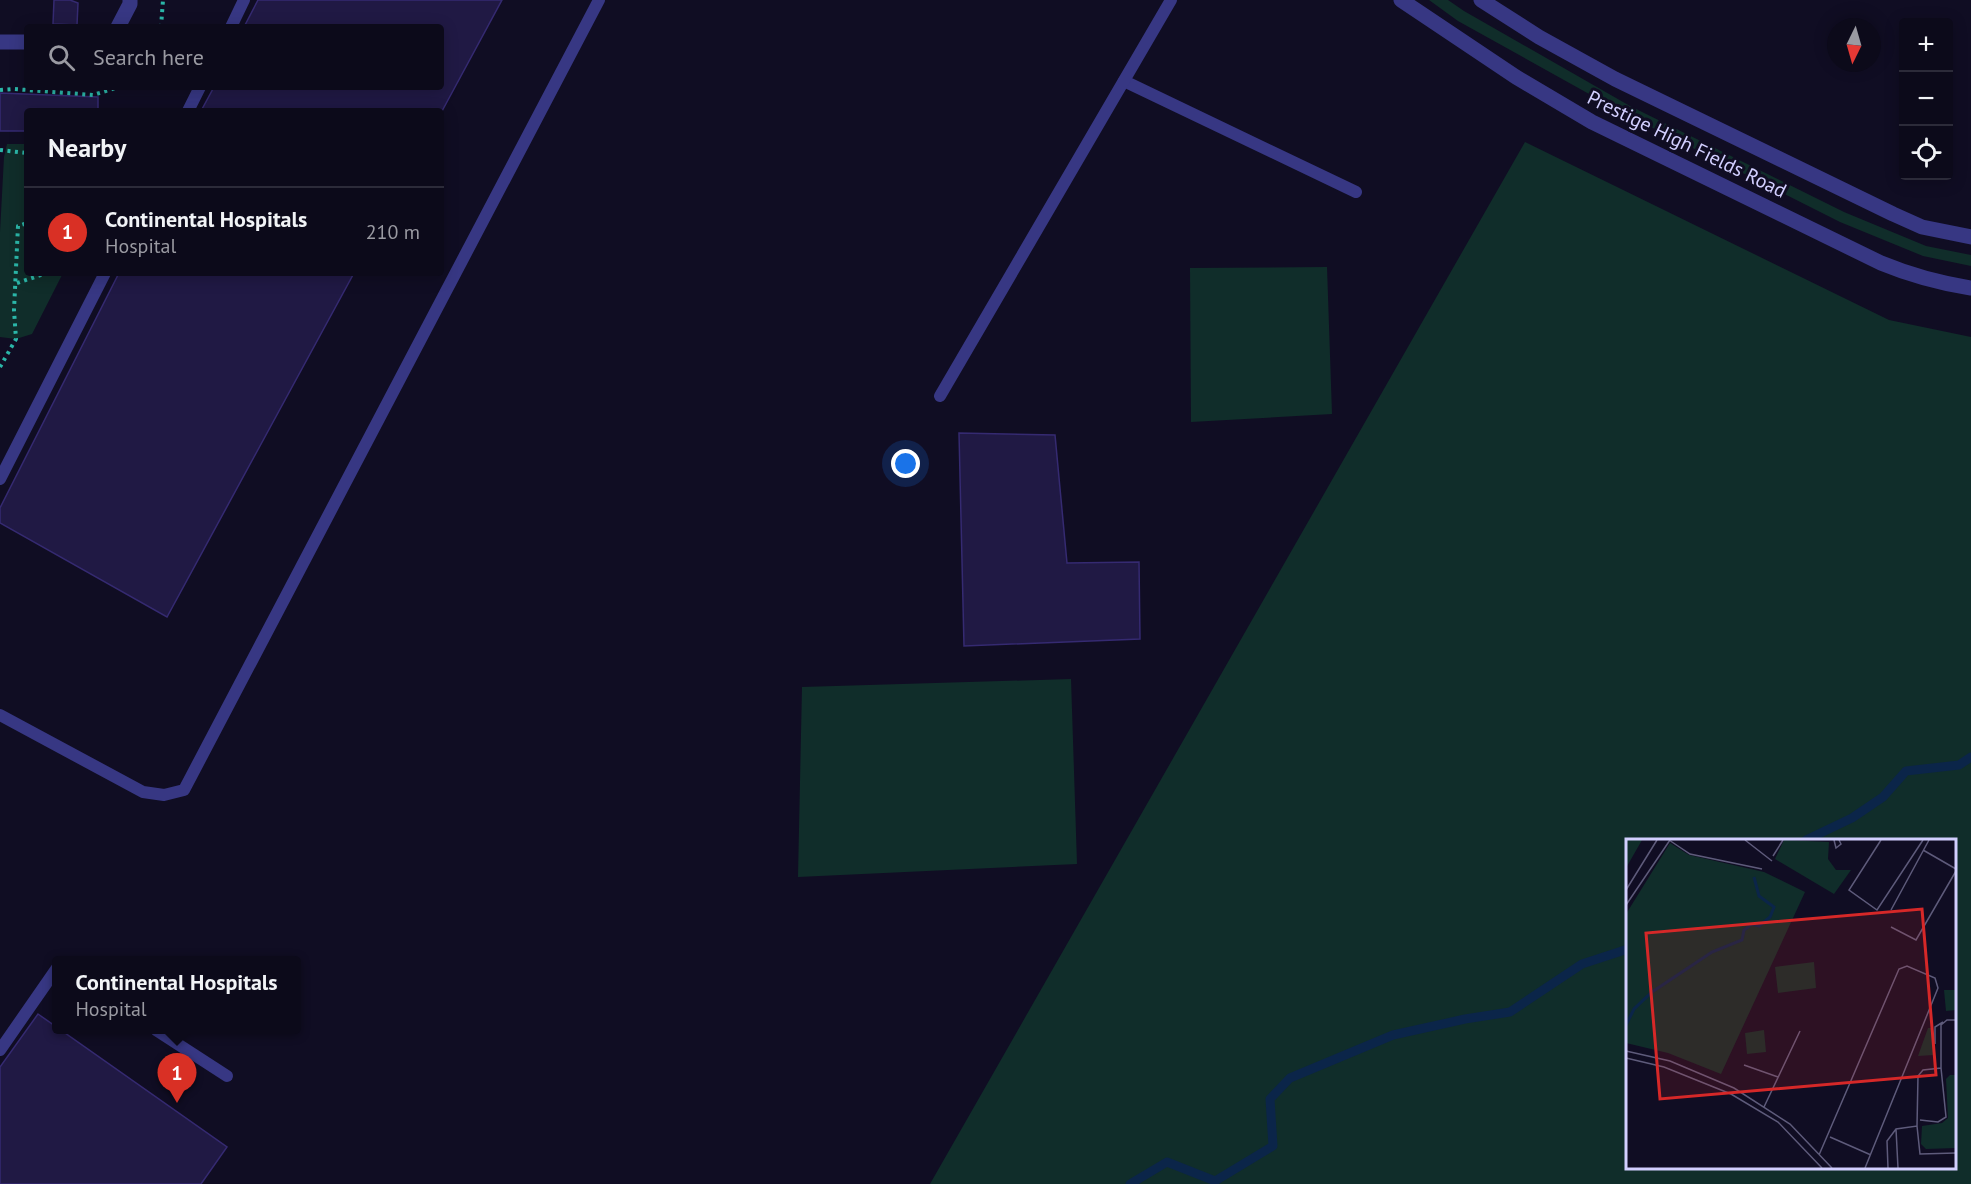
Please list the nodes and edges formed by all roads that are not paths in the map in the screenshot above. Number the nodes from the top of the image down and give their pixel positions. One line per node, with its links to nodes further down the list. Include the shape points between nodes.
1 (130, 0): 7 (street)
2 (244, 0): 8 (lane)
3 (599, 0): 20 (lane, via 184,790 164,795 143,792)
4 (1171, 0): 11 (lane)
5 (1401, 0): 17 (street, Prestige High Fields Road, via 1516,78 1592,122 1881,263 1942,284)
6 (1481, 0): 15 (street, Prestige High Fields Road, via 1614,79 1775,157 1922,227)
7 (120, 24)
8 (232, 24)
9 (0, 42): 10 (street)
10 (24, 42)
11 (1124, 81): 14 (lane); 18 (lane)
12 (198, 90): 13 (lane)
13 (190, 108)
14 (1356, 192)
15 (1971, 237)
16 (103, 276): 19 (lane)
17 (1971, 288)
18 (940, 396)
19 (0, 479)
20 (0, 716)
21 (52, 975): 23 (lane)
22 (164, 1034): 24 (lane)
23 (0, 1050)
24 (227, 1076)

